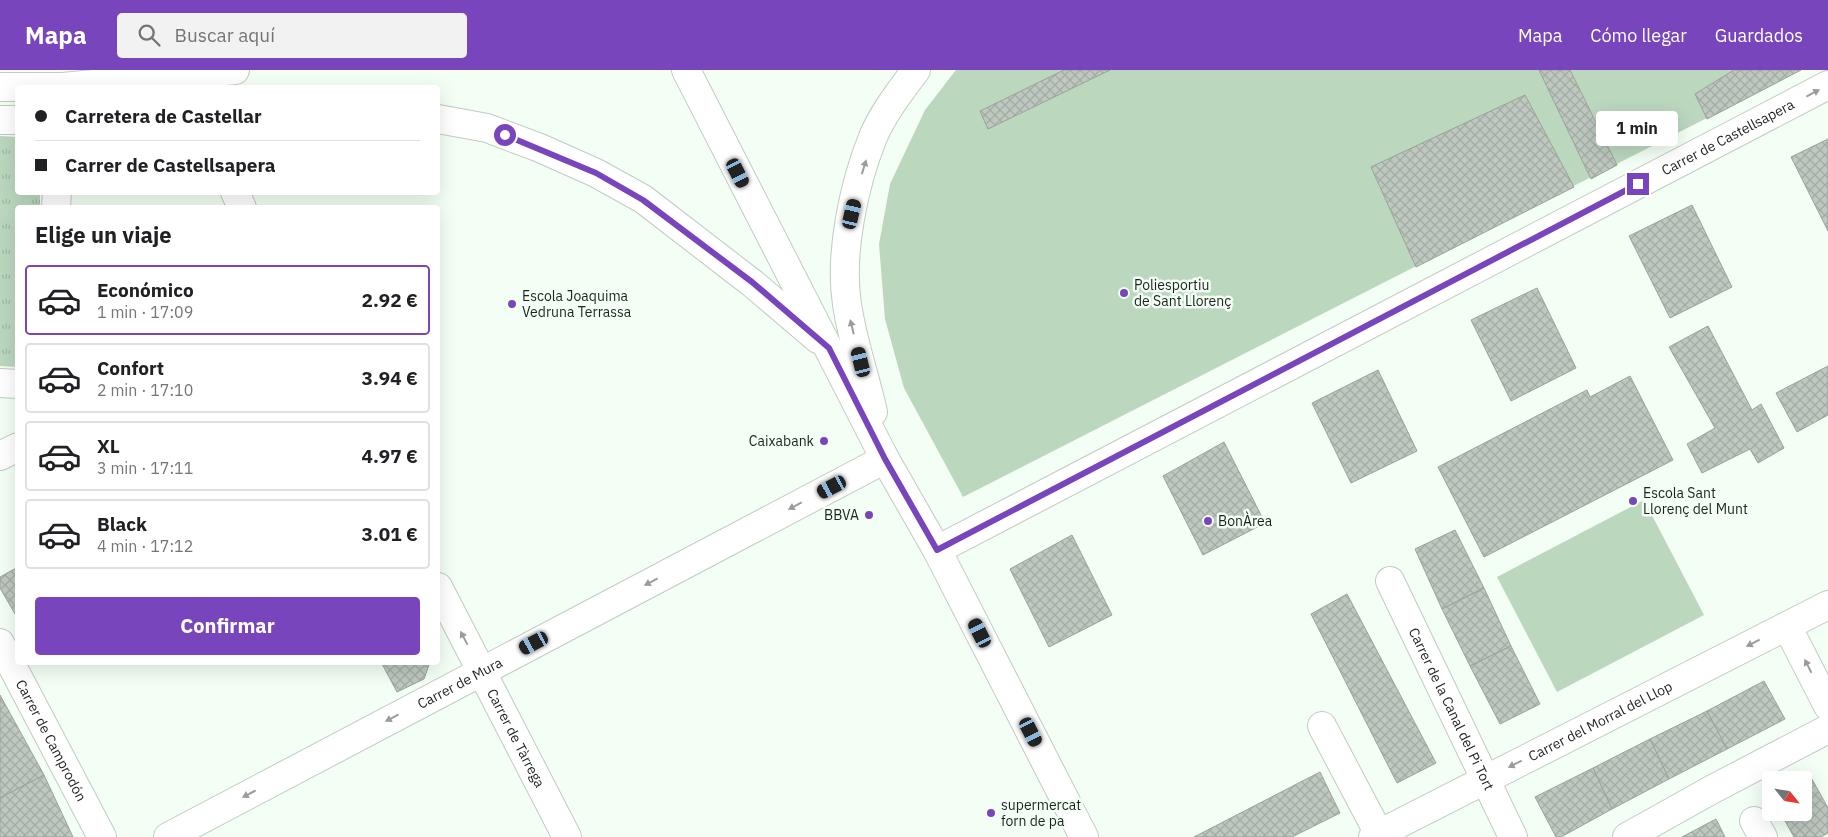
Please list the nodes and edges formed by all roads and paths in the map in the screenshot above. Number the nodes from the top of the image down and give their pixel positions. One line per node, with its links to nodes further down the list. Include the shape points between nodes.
1 (235, 70): 4 (street)
2 (916, 70): 17 (street, one-way to 2, via 847,304 848,230 874,136)
3 (689, 77): 12 (street)
4 (132, 82): 5 (street)
5 (91, 85)
6 (1828, 85): 18 (street, Carrer de Castellsapera, one-way to 6)
7 (0, 87): 8 (street)
8 (15, 87)
9 (440, 119): 12 (street, via 487,128 540,148 596,173 643,200 752,282)
10 (0, 120): 11 (street)
11 (15, 120)
12 (829, 348): 17 (street)
13 (0, 383): 14 (street)
14 (15, 384)
15 (15, 448): 16 (street)
16 (0, 456)
17 (885, 459): 18 (street); 24 (street, Carrer de Mura, one-way to 24)
18 (937, 550): 29 (street)
19 (1390, 581): 28 (street, Carrer de la Canal del Pi Tort)
20 (440, 591): 24 (street, Carrer de Tàrrega, one-way to 20)
21 (1828, 605): 22 (street, Carrer del Morral del Llop)
22 (1788, 626): 25 (street, one-way to 22); 28 (street, Carrer del Morral del Llop, one-way to 28)
23 (0, 643): 31 (street, Carrer de Camprodón)
24 (482, 671): 32 (street, Carrer de Mura, one-way to 32); 33 (street, Carrer de Tàrrega)
25 (1828, 706)
26 (1322, 726): 30 (street)
27 (1828, 729): 35 (street)
28 (1485, 780): 30 (street, Carrer del Morral del Llop); 34 (street, Carrer de la Canal del Pi Tort)
29 (1077, 835)
30 (1376, 835)
31 (102, 837)
32 (168, 837)
33 (567, 837)
34 (1513, 837)
35 (1627, 837)

